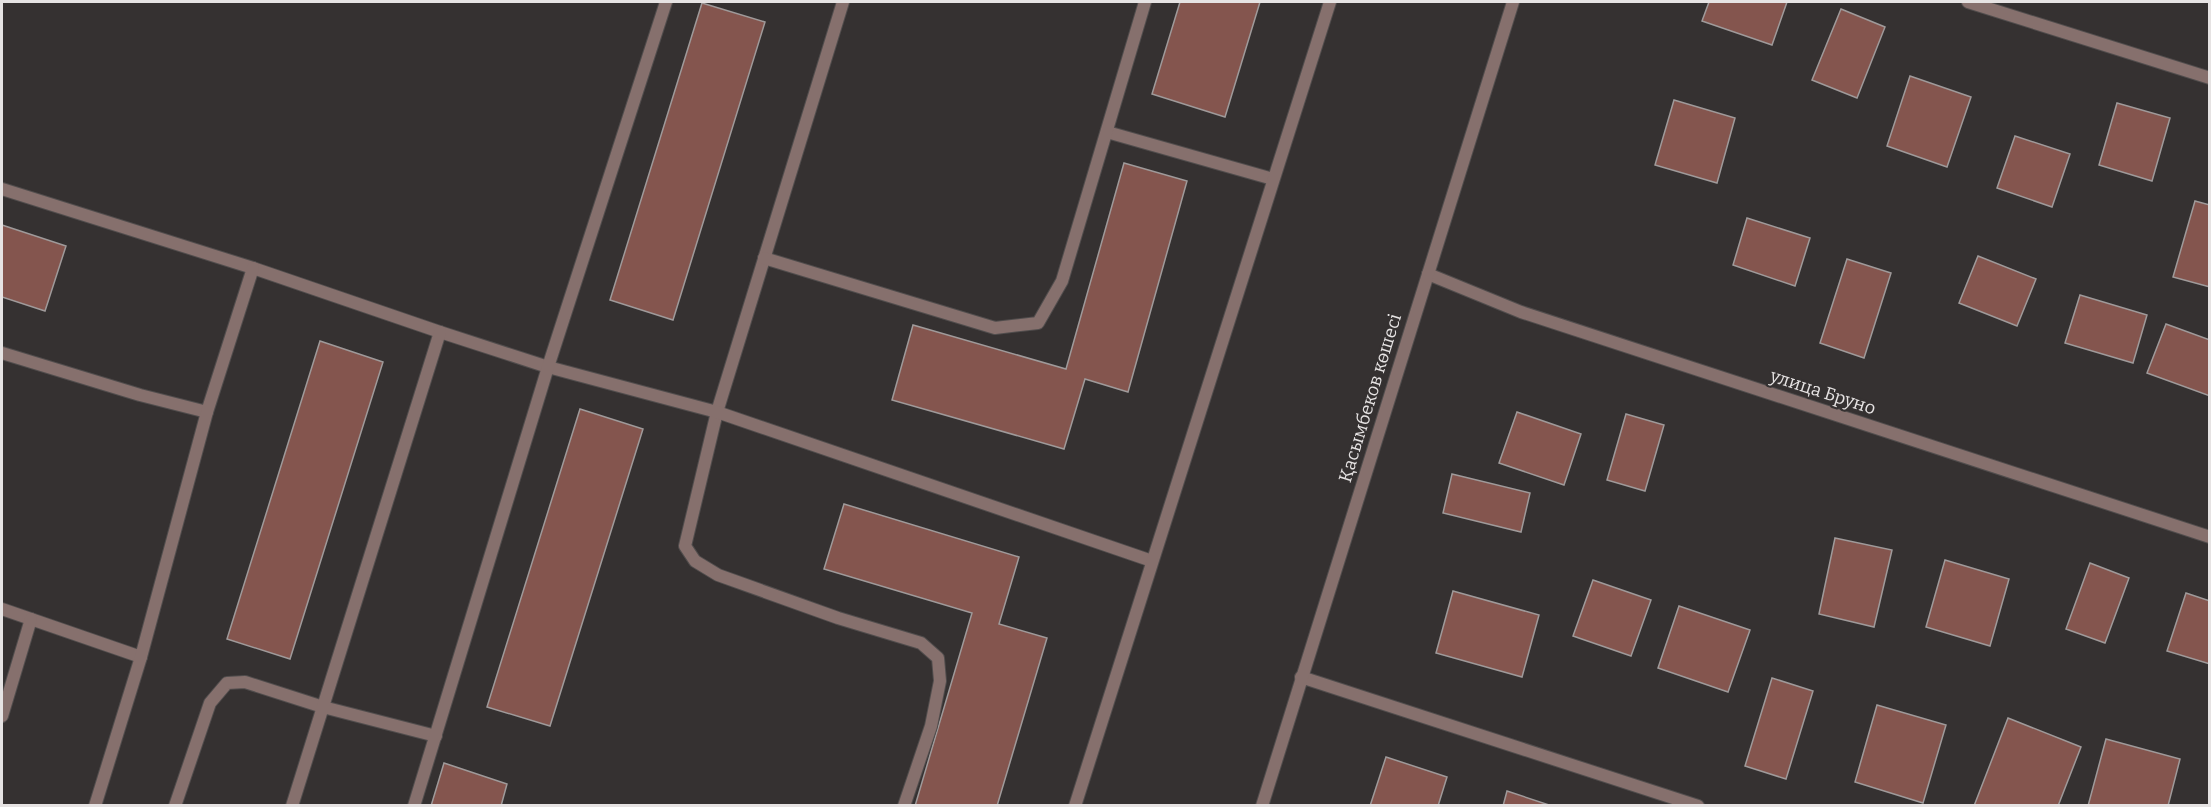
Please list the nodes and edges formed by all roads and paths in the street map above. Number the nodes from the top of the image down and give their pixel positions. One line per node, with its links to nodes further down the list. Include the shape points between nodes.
1 (666, 2): 16 (street)
2 (843, 2): 11 (street)
3 (1145, 2): 8 (street)
4 (1330, 2): 9 (street)
5 (1513, 2): 13 (street, Қасымбеков көшесі)
6 (1968, 2): 7 (street)
7 (2210, 78)
8 (1107, 132): 9 (street); 11 (street, via 1062,281 1038,323 995,328)
9 (1274, 179): 20 (street)
10 (2, 189): 12 (street)
11 (764, 258): 18 (street)
12 (253, 268): 14 (street); 17 (street)
13 (1428, 274): 19 (street, улица Бруно, via 1521,312); 24 (street, Қасымбеков көшесі)
14 (440, 332): 16 (street); 25 (street)
15 (2, 353): 17 (street)
16 (549, 367): 18 (street); 27 (street)
17 (207, 412): 23 (street)
18 (717, 412): 20 (street); 32 (street, via 685,546 695,561 718,575 921,643 938,658 940,681 931,726)
19 (2210, 537)
20 (1152, 561): 33 (street)
21 (2, 609): 22 (street)
22 (31, 619): 23 (street); 26 (street)
23 (141, 657): 28 (street)
24 (1301, 677): 34 (street, Қасымбеков көшесі); 35 (street)
25 (323, 707): 27 (street); 29 (street, via 245,682 227,683 210,703); 30 (street)
26 (2, 716)
27 (436, 736): 31 (street)
28 (94, 806)
29 (175, 806)
30 (292, 806)
31 (414, 806)
32 (904, 806)
33 (1075, 806)
34 (1263, 806)
35 (1698, 806)

